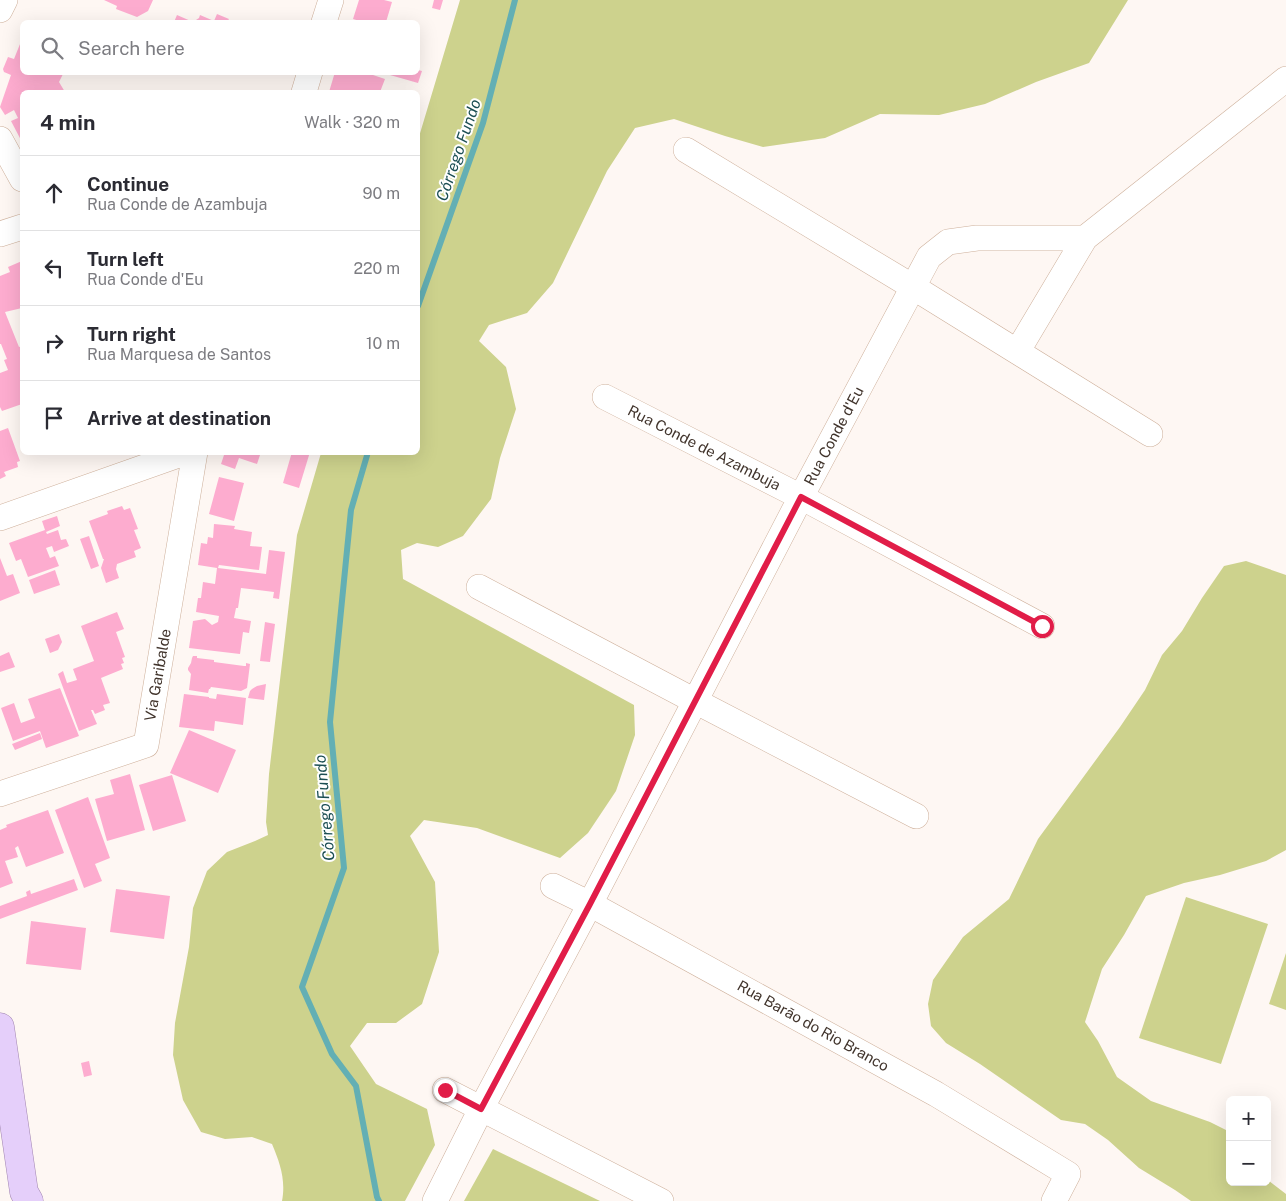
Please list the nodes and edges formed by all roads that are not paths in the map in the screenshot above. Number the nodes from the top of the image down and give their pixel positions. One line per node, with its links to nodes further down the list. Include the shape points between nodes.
1 (5, 0): 3 (street)
2 (331, 0): 4 (street)
3 (0, 10)
4 (325, 20)
5 (309, 75): 7 (street)
6 (1286, 79): 13 (street)
7 (305, 90)
8 (0, 139): 10 (street)
9 (686, 150): 14 (street)
10 (20, 175)
11 (20, 228): 12 (street)
12 (0, 234)
13 (1085, 238): 14 (street, Rua Conde d'Eu, via 977,238 948,242 929,257); 15 (street)
14 (913, 287): 17 (street); 20 (street, Rua Conde d'Eu)
15 (1022, 342)
16 (605, 397): 20 (street, Rua Conde de Azambuja)
17 (1150, 434)
18 (178, 455): 21 (street)
19 (194, 455): 25 (street, Via Garibalde, via 146,745)
20 (801, 497): 23 (street, Rua Conde de Azambuja); 24 (street, Rua Conde d'Eu)
21 (0, 518)
22 (479, 587): 24 (street)
23 (1042, 626)
24 (695, 701): 26 (street); 28 (street, Rua Conde d'Eu)
25 (0, 794)
26 (916, 816)
27 (553, 886): 28 (street, Rua Barão do Rio Branco)
28 (590, 904): 31 (street, Rua Conde d'Eu); 35 (street, Rua Barão do Rio Branco, via 936,1094 1068,1174)
29 (0, 1027): 32 (main road, via 24,1192)
30 (445, 1090): 31 (street)
31 (481, 1109): 33 (street, Rua Conde d'Eu); 34 (street)
32 (29, 1201)
33 (434, 1201)
34 (661, 1201)
35 (1054, 1201)

